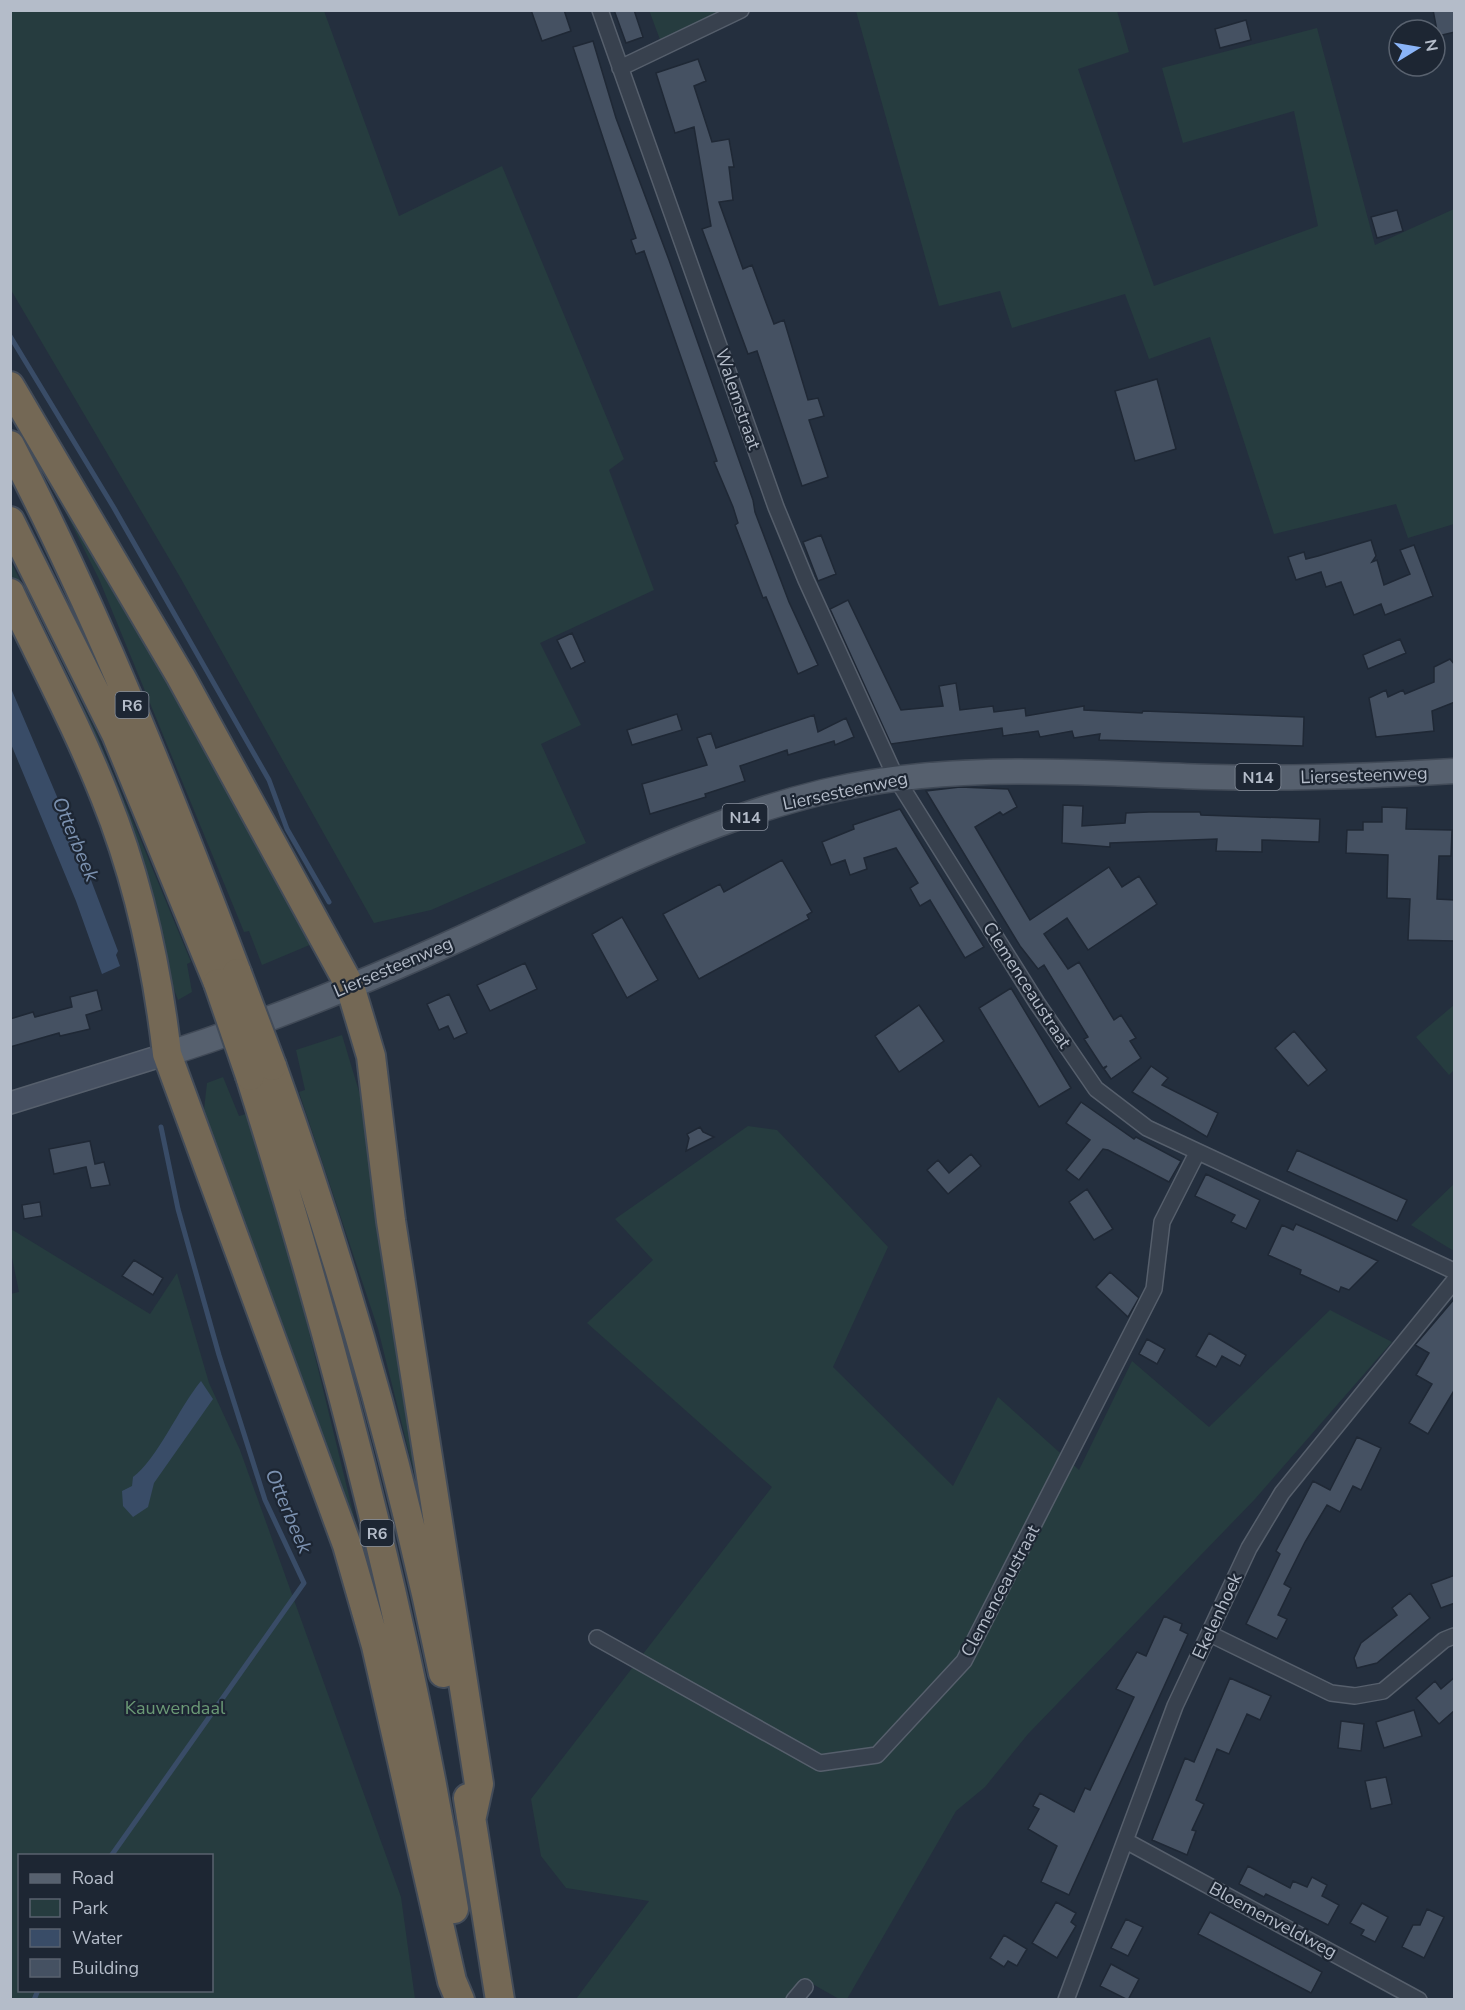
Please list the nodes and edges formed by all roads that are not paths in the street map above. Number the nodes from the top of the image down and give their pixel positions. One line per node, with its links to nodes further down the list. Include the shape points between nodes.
1 (600, 10): 3 (street, Walemstraat)
2 (741, 10): 3 (street)
3 (620, 68): 9 (street, Walemstraat, via 776,507)
4 (10, 386): 11 (highway, via 181,677)
5 (10, 445): 10 (highway, R6, via 80,585 120,677)
6 (10, 521): 10 (highway, R6, via 116,734)
7 (10, 593): 12 (highway, via 105,797 120,839 159,988)
8 (1455, 771): 9 (main road, Liersesteenweg / N14, via 1335,778 1060,771)
9 (897, 778): 11 (main road, Liersesteenweg / N14, via 821,793 673,842); 15 (street, Clemenceaustraat, via 1037,1003 1096,1089 1147,1128)
10 (228, 978): 13 (highway, R6, bridge)
11 (350, 986): 12 (main road, Liersesteenweg / N14); 21 (highway, via 370,1056 391,1221 479,1784)
12 (166, 1054): 14 (main road, N14); 24 (highway, via 347,1545 376,1646 452,1981)
13 (261, 1071): 21 (highway, R6, via 315,1192 387,1425); 25 (highway, R6, via 298,1228 366,1482 406,1657 442,1836)
14 (10, 1103)
15 (1197, 1153): 16 (street, Clemenceaustraat); 20 (street, Clemenceaustraat, via 1162,1222 1154,1289 964,1661 877,1755 820,1763)
16 (1455, 1271)
17 (1455, 1281): 18 (street, Ekelenhoek, via 1282,1493 1249,1548)
18 (1210, 1634): 19 (street, via 1331,1693 1355,1696 1383,1691 1444,1640); 22 (street, Ekelenhoek, via 1175,1706)
19 (1455, 1636)
20 (597, 1638)
21 (472, 1816): 26 (highway, R6)
22 (1126, 1841): 28 (street, Ekelenhoek); 29 (street, Bloemenveldweg)
23 (805, 1987): 27 (street)
24 (460, 2000)
25 (468, 2000)
26 (500, 2000)
27 (794, 2000)
28 (1066, 2000)
29 (1419, 2000)

